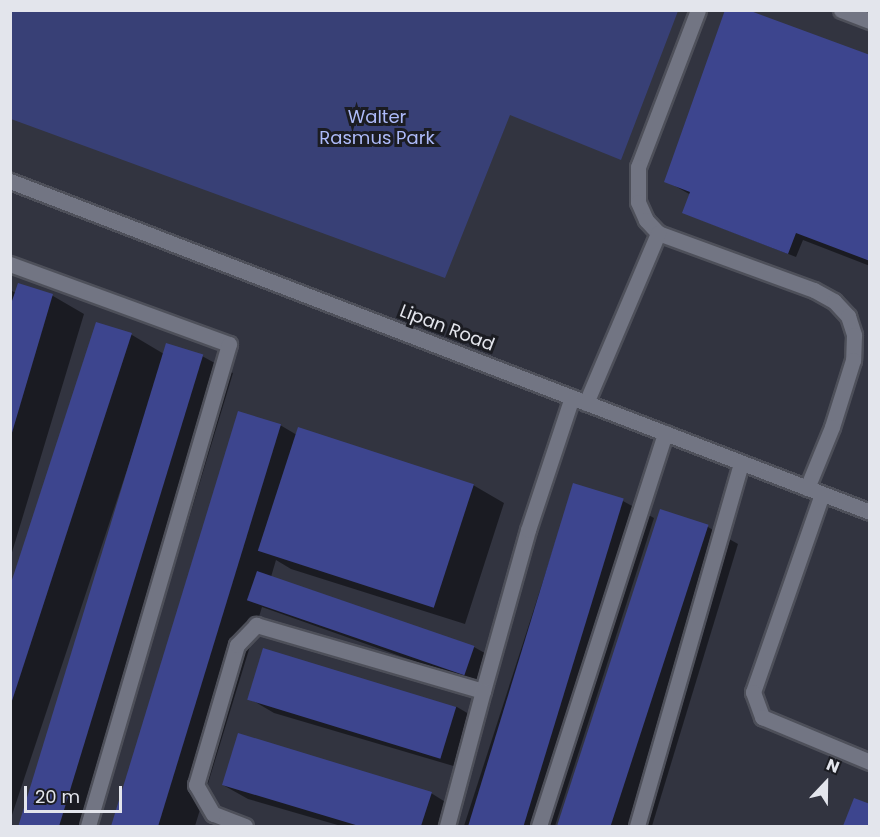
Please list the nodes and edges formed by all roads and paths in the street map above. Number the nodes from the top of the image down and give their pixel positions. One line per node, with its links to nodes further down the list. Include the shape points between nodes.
1 (698, 10): 5 (street, via 638,167 638,202)
2 (841, 10): 3 (street)
3 (870, 21)
4 (10, 181): 7 (street, Lipan Road)
5 (657, 233): 7 (street); 10 (street, via 814,290 834,301 848,316 854,335 853,360)
6 (10, 264): 14 (street, via 229,344)
7 (579, 400): 8 (street, Lipan Road); 12 (street, via 528,530)
8 (665, 433): 9 (street, Lipan Road); 17 (street)
9 (741, 462): 10 (street, Lipan Road); 18 (street)
10 (814, 491): 11 (street, Lipan Road); 13 (street, via 753,692 762,717)
11 (870, 512)
12 (483, 691): 15 (street, via 256,626 237,645 196,785 213,814); 16 (street)
13 (870, 762)
14 (88, 826)
15 (244, 826)
16 (447, 826)
17 (539, 826)
18 (637, 826)

